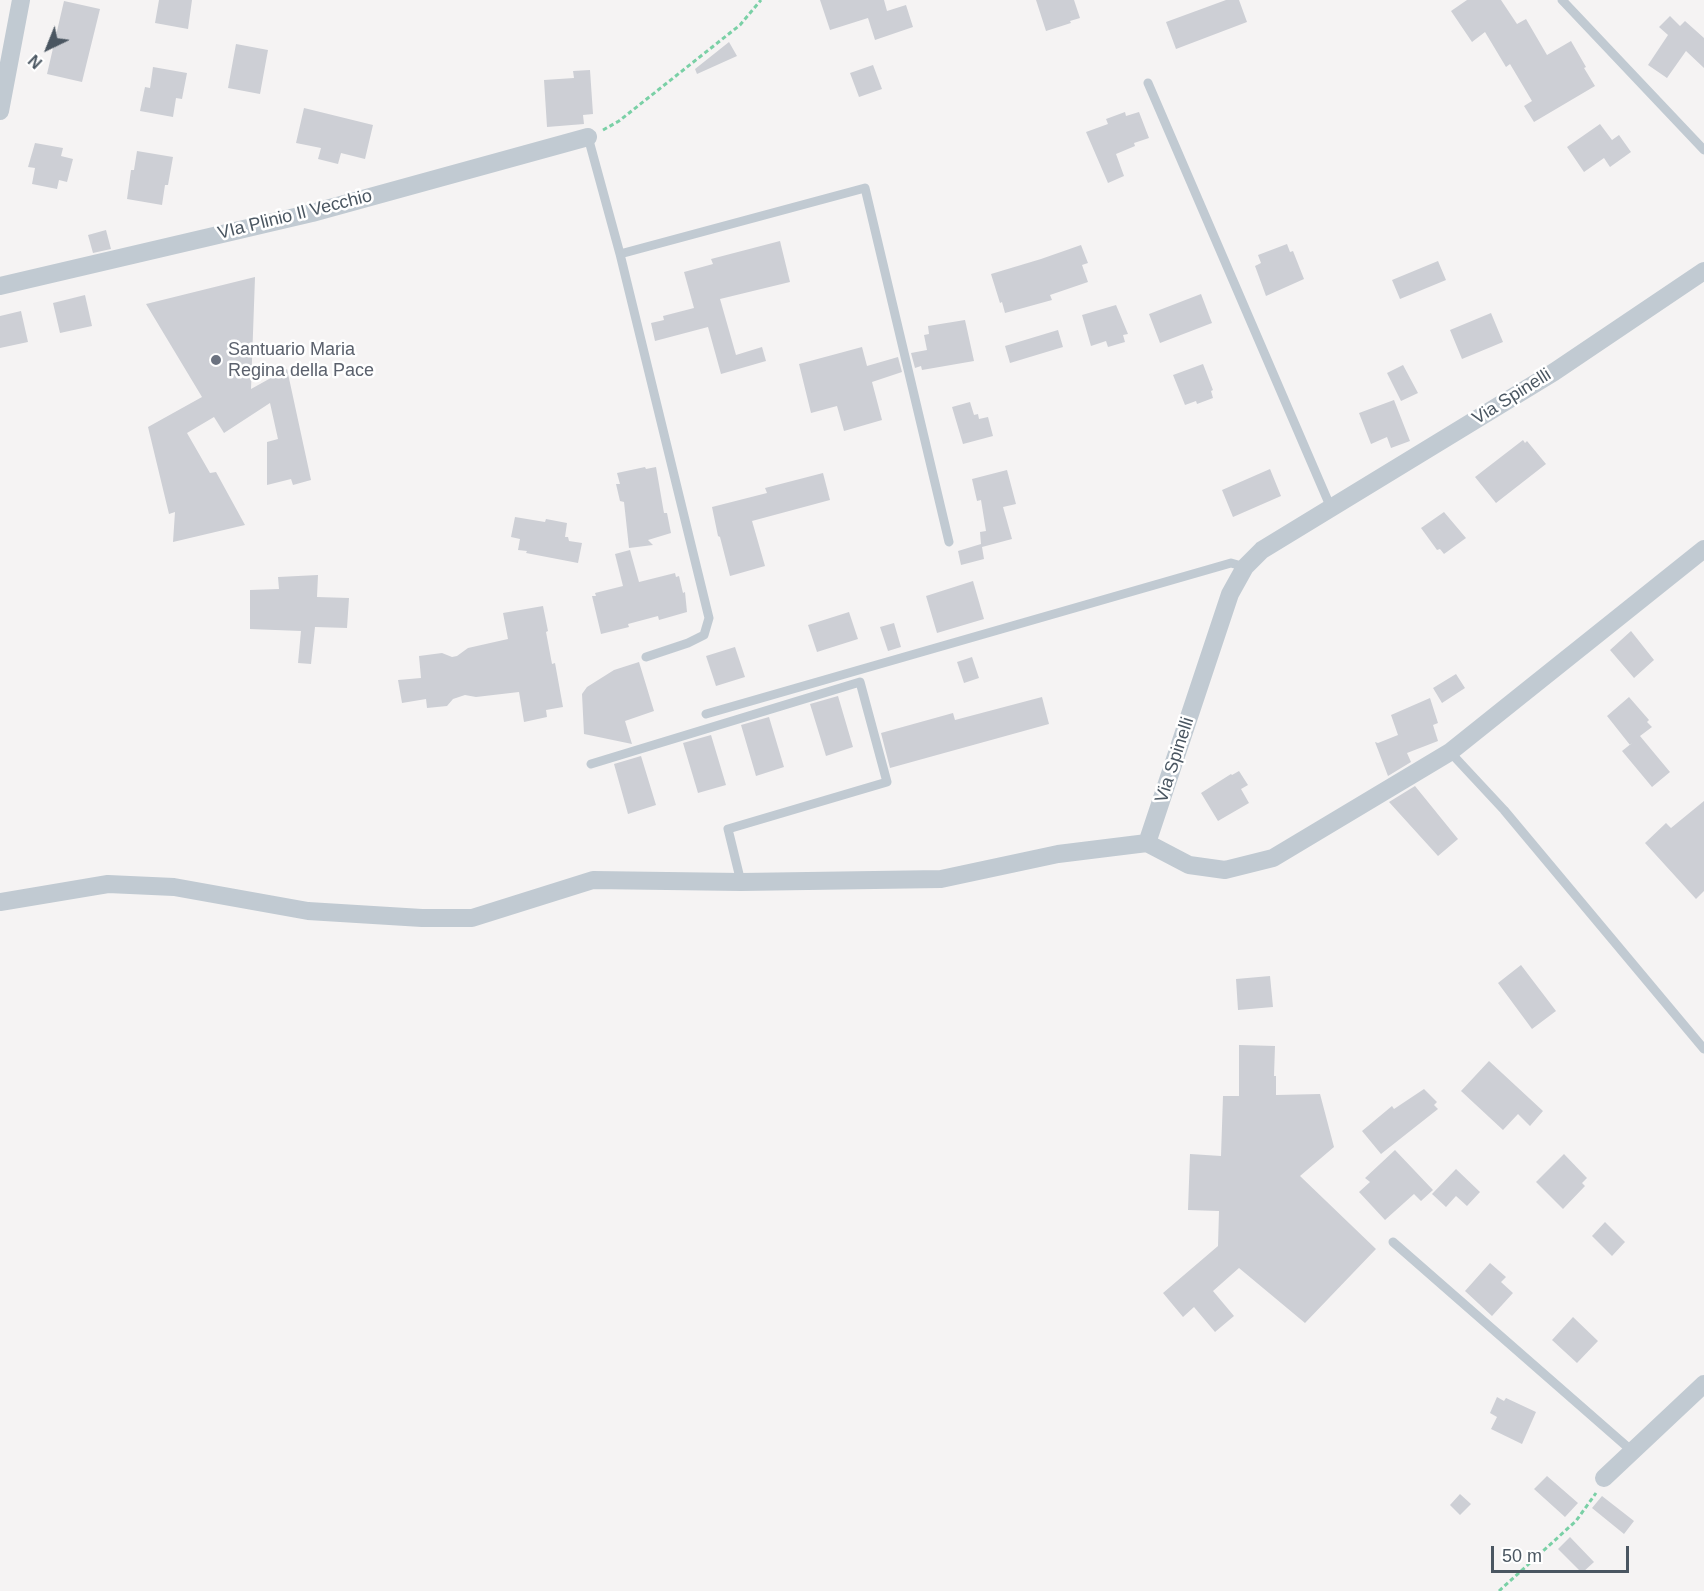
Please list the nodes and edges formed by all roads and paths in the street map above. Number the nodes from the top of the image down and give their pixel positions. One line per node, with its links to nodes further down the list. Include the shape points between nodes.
1 (21, 0): 5 (street)
2 (761, 0): 6 (path, via 740,25 712,48 619,121)
3 (1562, 0): 7 (lane)
4 (1148, 83): 11 (lane)
5 (0, 111)
6 (588, 137): 8 (lane); 10 (street, VIa Plinio Il Vecchio, via 312,213)
7 (1704, 150)
8 (620, 254): 12 (lane, via 865,188); 15 (lane, via 709,618 704,635)
9 (1704, 271): 11 (street, Via Spinelli, via 1554,372)
10 (0, 286)
11 (1331, 508): 14 (street, Via Spinelli, via 1262,550)
12 (950, 542)
13 (1704, 549): 17 (street)
14 (1245, 567): 16 (lane, via 1231,563); 19 (street, Via Spinelli, via 1230,594)
15 (646, 657)
16 (706, 714)
17 (1450, 752): 19 (street, via 1273,858 1225,870 1189,865); 22 (lane, via 1504,810)
18 (591, 764): 20 (lane, via 860,682 887,782 728,829)
19 (1147, 843): 20 (street, via 1058,854 941,879)
20 (741, 882): 21 (street, via 592,880 472,918 308,910 174,887 108,884)
21 (0, 902)
22 (1704, 1049)
23 (1393, 1242): 25 (lane)
24 (1704, 1384): 25 (street)
25 (1632, 1451): 26 (street)
26 (1604, 1478): 27 (path, via 1576,1521)
27 (1498, 1591)

